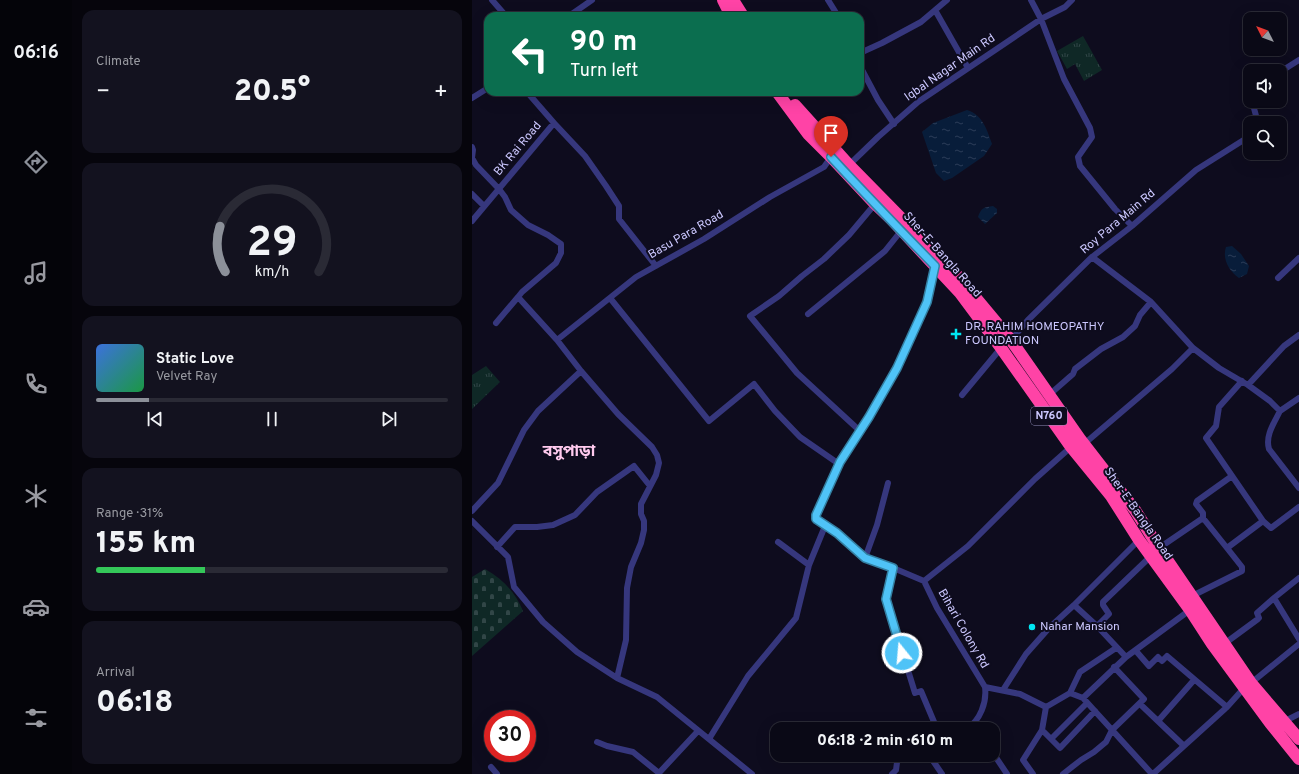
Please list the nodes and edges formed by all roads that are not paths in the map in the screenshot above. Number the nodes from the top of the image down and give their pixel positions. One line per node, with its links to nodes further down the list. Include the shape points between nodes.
1 (492, 0): 10 (street)
2 (592, 0): 11 (street)
3 (723, 0): 12 (highway)
4 (733, 0): 13 (highway)
5 (828, 0): 14 (street)
6 (947, 0): 9 (street)
7 (1031, 0): 15 (street)
8 (1072, 0): 15 (street, Iqbal Nagar Main Rd, via 1065,7)
9 (935, 10): 16 (street, via 920,22); 18 (street)
10 (502, 12)
11 (575, 12)
12 (729, 12)
13 (740, 12)
14 (836, 12)
15 (1041, 20): 18 (street, Iqbal Nagar Main Rd); 38 (street, via 1064,79 1090,128 1092,136 1078,157 1080,166)
16 (864, 51)
17 (1299, 60): 19 (street)
18 (968, 68): 27 (street, Iqbal Nagar Main Rd, via 918,102)
19 (1287, 68)
20 (864, 74): 27 (street)
21 (484, 90): 25 (street)
22 (530, 96): 26 (street, BK Rai Road)
23 (780, 96): 30 (highway, Sher-E-Bangla Road / N760, via 808,134)
24 (790, 96): 32 (highway, Sher-E-Bangla Road / N760)
25 (472, 98)
26 (554, 123): 33 (street, BK Rai Road); 43 (street, via 585,156 619,206 619,219)
27 (894, 124): 32 (street, Iqbal Nagar Main Rd)
28 (1243, 140): 38 (street, Roy Para Main Rd, via 1196,170)
29 (472, 147): 31 (street)
30 (831, 157): 35 (highway, Sher-E-Bangla Road / N760); 43 (street, Basu Para Road, via 824,167)
31 (472, 158): 33 (street)
32 (849, 165): 40 (highway, Sher-E-Bangla Road / N760)
33 (499, 189): 36 (street, BK Rai Road); 46 (street, via 511,210 528,225 561,244 561,253 556,263)
34 (472, 194): 36 (street)
35 (874, 204): 39 (highway, Sher-E-Bangla Road / N760); 62 (street, via 849,235 824,259 780,296 750,316 797,373)
36 (484, 206): 37 (street, BK Rai Road)
37 (472, 220)
38 (1132, 226): 41 (street, Roy Para Main Rd)
39 (901, 231): 40 (highway, Sher-E-Bangla Road / N760); 49 (street, via 885,251)
40 (918, 242): 44 (highway, Sher-E-Bangla Road / N760); 53 (highway, Sher-E-Bangla Road / N760, via 956,274)
41 (1092, 257): 48 (street); 53 (street, Roy Para Main Rd)
42 (1299, 258): 45 (street)
43 (656, 266): 47 (street, Basu Para Road, via 636,277)
44 (935, 266): 54 (highway, Sher-E-Bangla Road / N760, via 960,293); 62 (street, via 927,302 897,368)
45 (1278, 278)
46 (518, 297): 50 (street); 52 (street)
47 (610, 298): 52 (street, Basu Para Road); 65 (street, via 709,421 754,384 800,437)
48 (1151, 302): 55 (street); 59 (street, via 1135,326 1123,337 1095,353)
49 (808, 314)
50 (496, 323)
51 (1299, 335): 57 (street)
52 (557, 340): 56 (street)
53 (1011, 340): 59 (highway, Sher-E-Bangla Road / N760)
54 (1001, 348): 58 (street); 63 (highway, Sher-E-Bangla Road / N760)
55 (1193, 348): 57 (street, via 1218,368); 64 (street)
56 (581, 371): 68 (street, via 657,455 657,469); 71 (street, via 538,411 524,430 498,483)
57 (1245, 383): 61 (street); 66 (street, via 1219,407 1216,426 1206,436)
58 (962, 395)
59 (1049, 395): 64 (highway, Sher-E-Bangla Road / N760)
60 (1299, 398): 61 (street)
61 (1280, 411): 69 (street, via 1270,434 1269,450)
62 (860, 431): 65 (street)
63 (1071, 447): 64 (highway, Sher-E-Bangla Road / N760); 85 (street, via 968,546)
64 (1085, 451): 76 (highway, Sher-E-Bangla Road / N760); 80 (highway, Sher-E-Bangla Road / N760, via 1135,510)
65 (839, 464): 75 (street, via 816,515 816,519)
66 (1232, 476): 72 (street, via 1197,501); 74 (street)
67 (888, 483): 81 (street)
68 (650, 486): 78 (street, via 634,466 597,492 575,515 553,525 514,527); 98 (street, via 641,504 644,530 631,567 627,588 626,640)
69 (1299, 488)
70 (1299, 507): 74 (street, via 1271,528)
71 (472, 511)
72 (1203, 518): 79 (street); 80 (street)
73 (472, 521): 78 (street)
74 (1263, 521): 79 (street)
75 (825, 526): 81 (street, via 837,533); 82 (street)
76 (1139, 540): 80 (highway, Sher-E-Bangla Road / N760); 88 (street)
77 (778, 542): 82 (street)
78 (497, 546): 98 (street, via 508,557 514,587 543,622 577,652)
79 (1227, 548): 86 (street, via 1242,567 1242,571)
80 (1154, 552): 86 (highway, Sher-E-Bangla Road / N760); 89 (highway, Sher-E-Bangla Road / N760); 90 (street, via 1103,602 1109,614)
81 (865, 558): 83 (street)
82 (809, 565): 118 (street, via 796,618 748,676)
83 (893, 568): 85 (street); 112 (street, via 886,599 914,693 922,691)
84 (1299, 578): 87 (street)
85 (924, 581): 101 (street, Bihari Colony Rd, via 937,608)
86 (1192, 596): 92 (highway, Sher-E-Bangla Road / N760)
87 (1274, 598): 91 (street); 92 (street, via 1257,613 1258,619)
88 (1074, 605): 90 (street); 102 (street, via 1026,654)
89 (1190, 610): 95 (street); 100 (highway, Sher-E-Bangla Road / N760, via 1212,644)
90 (1097, 626): 94 (street)
91 (1299, 639)
92 (1224, 644): 100 (highway, Sher-E-Bangla Road / N760)
93 (1299, 644): 100 (street)
94 (1116, 648): 96 (street); 103 (street, via 1080,672)
95 (1136, 651): 96 (street); 99 (street, via 1149,666 1158,657 1162,661 1166,656)
96 (1126, 657): 97 (street)
97 (1114, 667): 104 (street); 105 (street, via 1144,699)
98 (617, 678): 116 (street, via 657,697)
99 (1194, 680): 106 (street); 110 (street)
100 (1248, 685): 106 (street); 111 (highway, Sher-E-Bangla Road / N760); 120 (highway, Sher-E-Bangla Road / N760)
101 (985, 687): 102 (street); 113 (street, via 986,695)
102 (1003, 690): 107 (street, via 1020,694)
103 (1070, 693): 104 (street); 107 (street)
104 (1085, 701): 108 (street); 119 (street)
105 (1140, 704): 110 (street); 115 (street)
106 (1227, 706): 122 (street)
107 (1046, 707): 114 (street)
108 (1095, 711): 115 (street); 119 (street, via 1060,748)
109 (1299, 714): 111 (street)
110 (1158, 721): 122 (street)
111 (1285, 721): 117 (highway, Sher-E-Bangla Road / N760)
112 (934, 722)
113 (977, 722)
114 (1042, 730): 119 (street); 134 (street, via 1023,760)
115 (1112, 730): 135 (street, via 1106,742); 136 (street)
116 (698, 732): 118 (street); 129 (street)
117 (1296, 735): 120 (highway)
118 (709, 739): 130 (street)
119 (1051, 739)
120 (1284, 740): 123 (highway, Sher-E-Bangla Road / N760)
121 (597, 742): 129 (street, via 633,752)
122 (1183, 745): 136 (street)
123 (1299, 759)
124 (897, 762): 131 (street, via 896,770)
125 (934, 762): 132 (street)
126 (999, 762): 133 (street)
127 (491, 767): 128 (street)
128 (497, 774)
129 (659, 774)
130 (752, 774)
131 (892, 774)
132 (942, 774)
133 (1007, 774)
134 (1033, 774)
135 (1063, 774)
136 (1152, 774)

